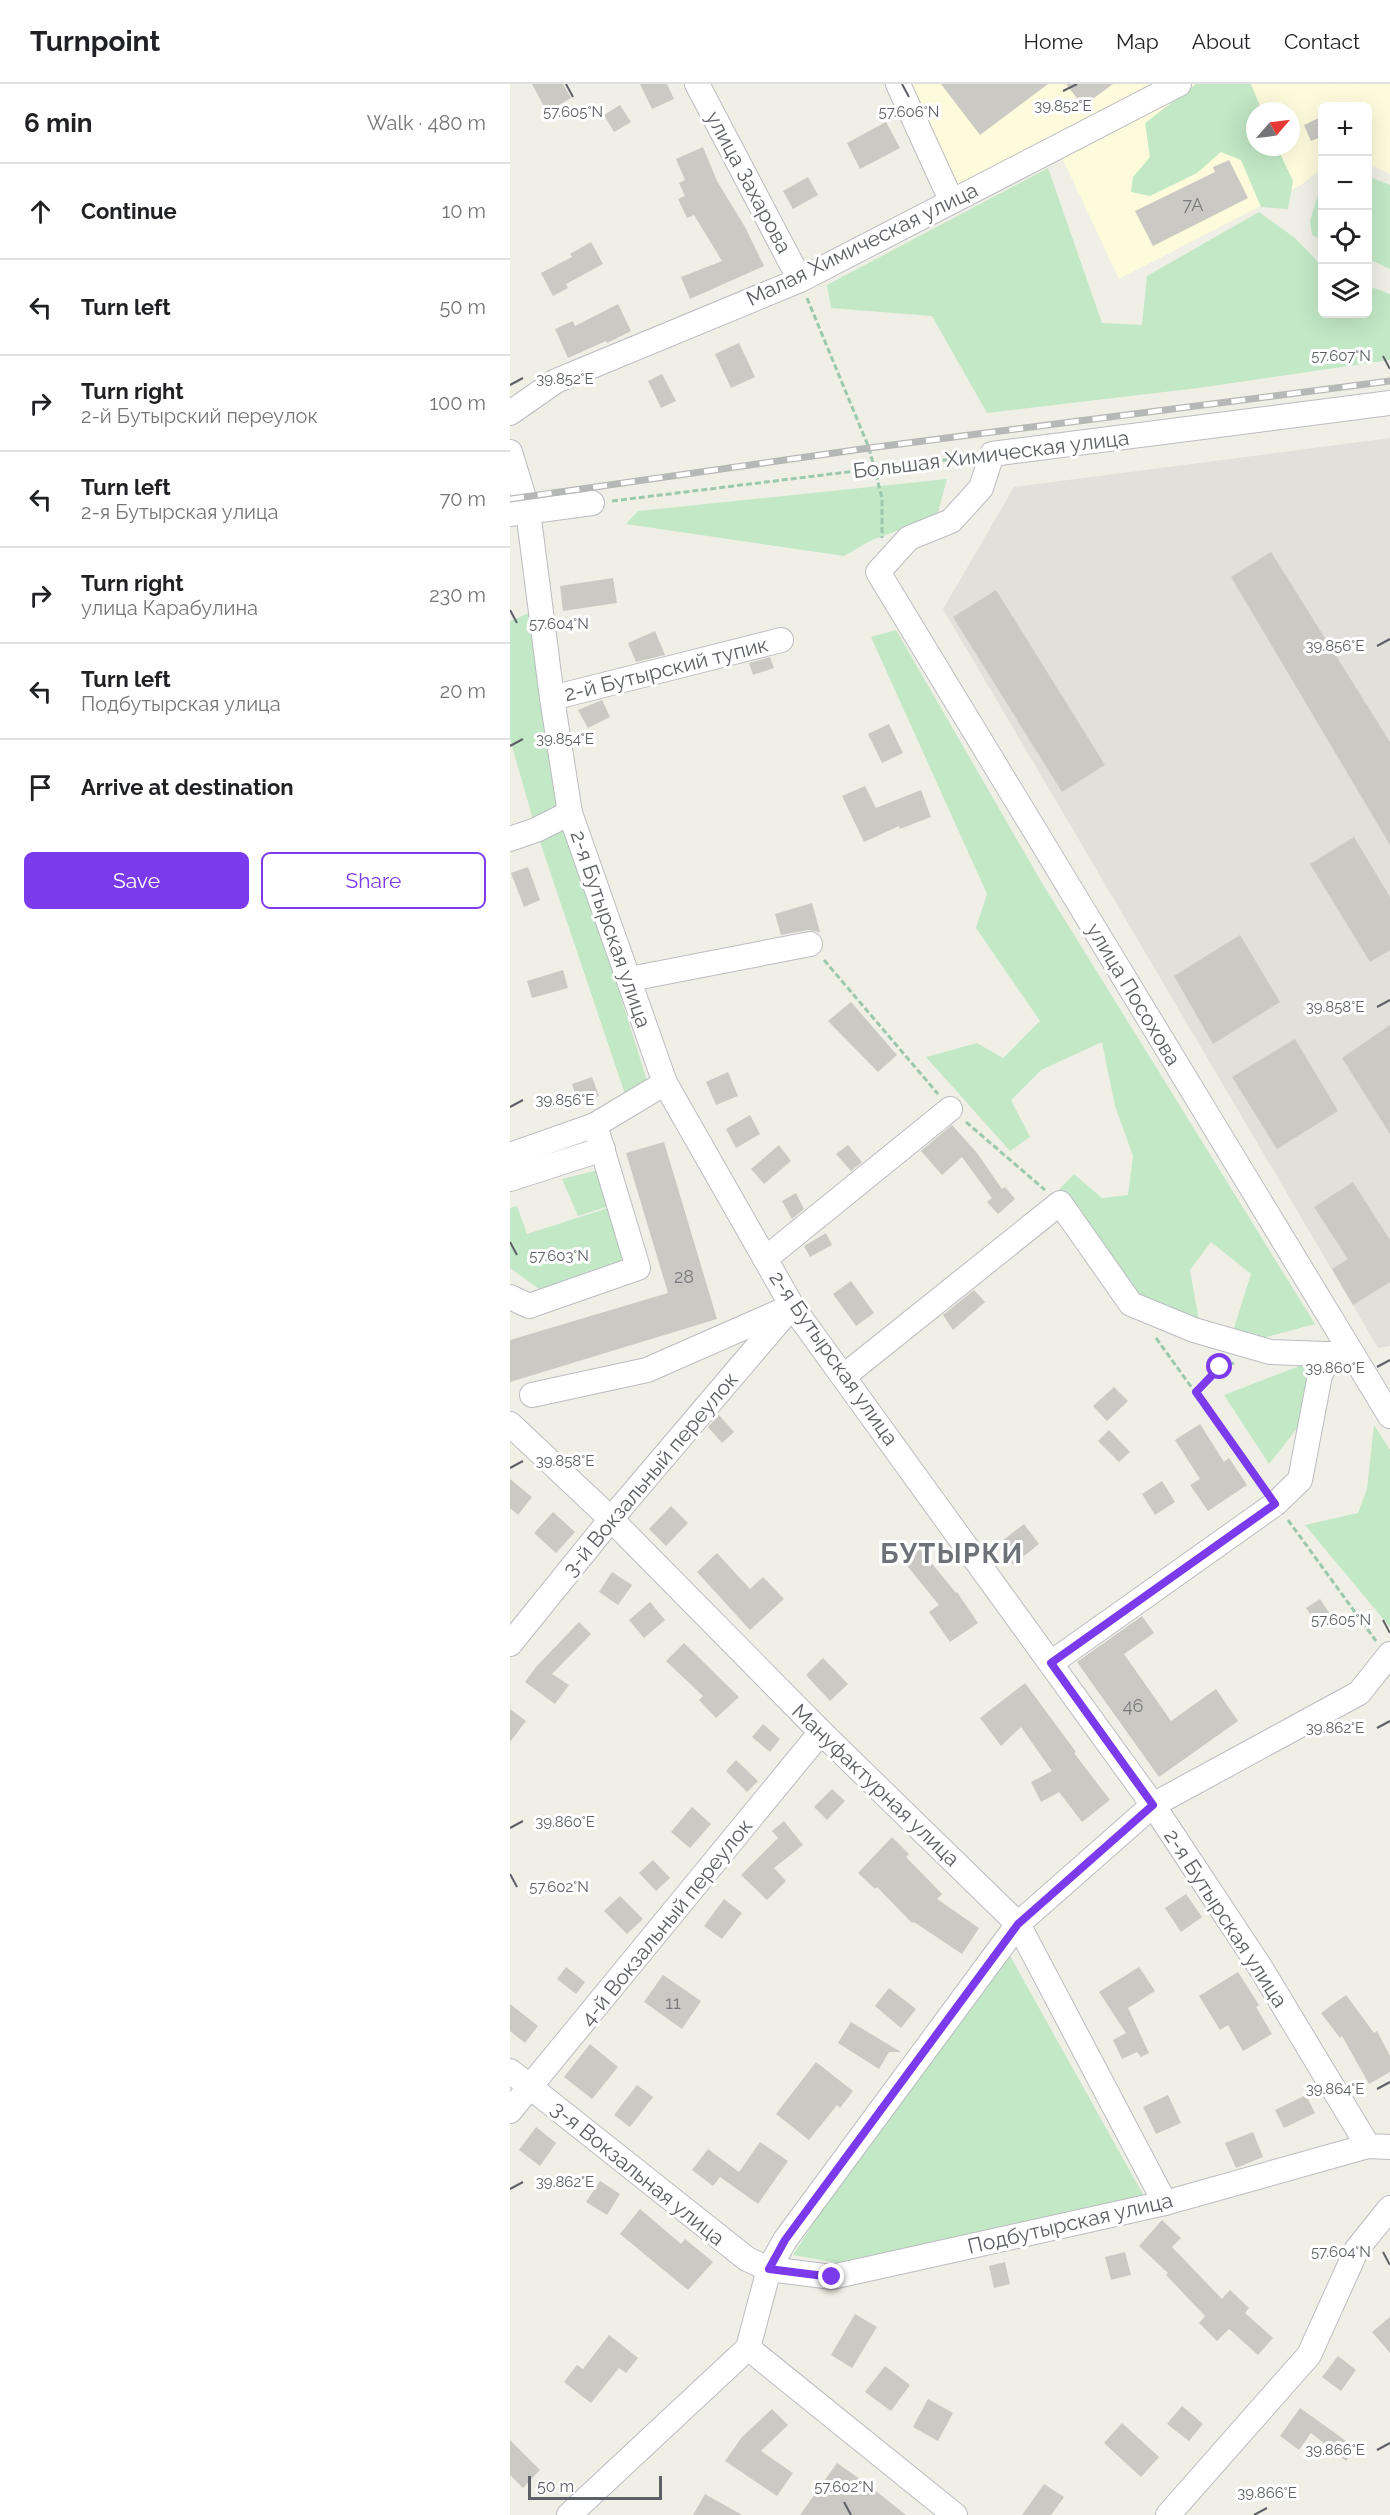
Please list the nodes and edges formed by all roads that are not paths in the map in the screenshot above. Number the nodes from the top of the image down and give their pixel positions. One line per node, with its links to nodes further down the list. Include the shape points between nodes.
1 (698, 84): 5 (street, улица Захарова)
2 (898, 84): 4 (street)
3 (1179, 84): 4 (street, Малая Химическая улица)
4 (951, 200): 5 (street, Малая Химическая улица)
5 (800, 280): 7 (street, Малая Химическая улица, via 556,381)
6 (1390, 403): 11 (street, Большая Химическая улица, via 992,454 981,488 951,521 909,538)
7 (510, 413)
8 (510, 452): 10 (street, 2-я Бутырская улица)
9 (592, 503): 10 (street)
10 (519, 512): 13 (street, 2-я Бутырская улица)
11 (878, 572): 27 (street, улица Посохова)
12 (781, 640): 13 (street, 2-й Бутырский тупик)
13 (552, 698): 14 (street, 2-я Бутырская улица)
14 (570, 813): 15 (street, via 537,831); 17 (street, 2-я Бутырская улица)
15 (510, 839)
16 (810, 944): 17 (street)
17 (630, 979): 18 (street, 2-я Бутырская улица)
18 (665, 1083): 20 (street); 24 (street, 2-я Бутырская улица)
19 (950, 1109): 24 (street)
20 (596, 1125): 21 (street); 22 (street)
21 (603, 1149): 23 (street); 25 (street, via 638,1268 529,1306)
22 (510, 1155)
23 (510, 1179)
24 (765, 1259): 26 (street, 2-я Бутырская улица)
25 (510, 1298)
26 (792, 1306): 28 (street, 2-я Бутырская улица); 29 (street, via 647,1370); 32 (street, 3-й Вокзальный переулок)
27 (1342, 1355): 28 (street, via 1270,1352 1194,1330 1131,1304 1060,1203); 30 (street, улица Посохова); 35 (street, via 1320,1375 1300,1480 1275,1504)
28 (844, 1376): 35 (street, 2-я Бутырская улица)
29 (532, 1395)
30 (1390, 1416)
31 (510, 1424): 32 (street, Мануфактурная улица)
32 (611, 1519): 33 (street, 3-й Вокзальный переулок); 36 (street, Мануфактурная улица)
33 (510, 1644)
34 (1389, 1657): 37 (street, via 1359,1694)
35 (1051, 1663): 37 (street, 2-я Бутырская улица)
36 (821, 1732): 38 (street, Мануфактурная улица); 40 (street, 4-й Вокзальный переулок)
37 (1153, 1805): 38 (street); 42 (street, 2-я Бутырская улица)
38 (1018, 1924): 43 (street, Мануфактурная улица); 45 (street, via 785,2240)
39 (510, 2071): 40 (street, 3-я Вокзальная улица)
40 (530, 2087): 41 (street, 4-й Вокзальный переулок); 45 (street, 3-я Вокзальная улица, via 747,2259)
41 (510, 2111)
42 (1379, 2147): 43 (street, Подбутырская улица)
43 (1165, 2203): 45 (street, Подбутырская улица, via 832,2277)
44 (1390, 2208): 49 (street, via 1357,2249 1309,2355)
45 (769, 2269): 46 (street)
46 (748, 2348): 47 (street); 48 (street)
47 (568, 2515)
48 (955, 2515)
49 (1168, 2515)

